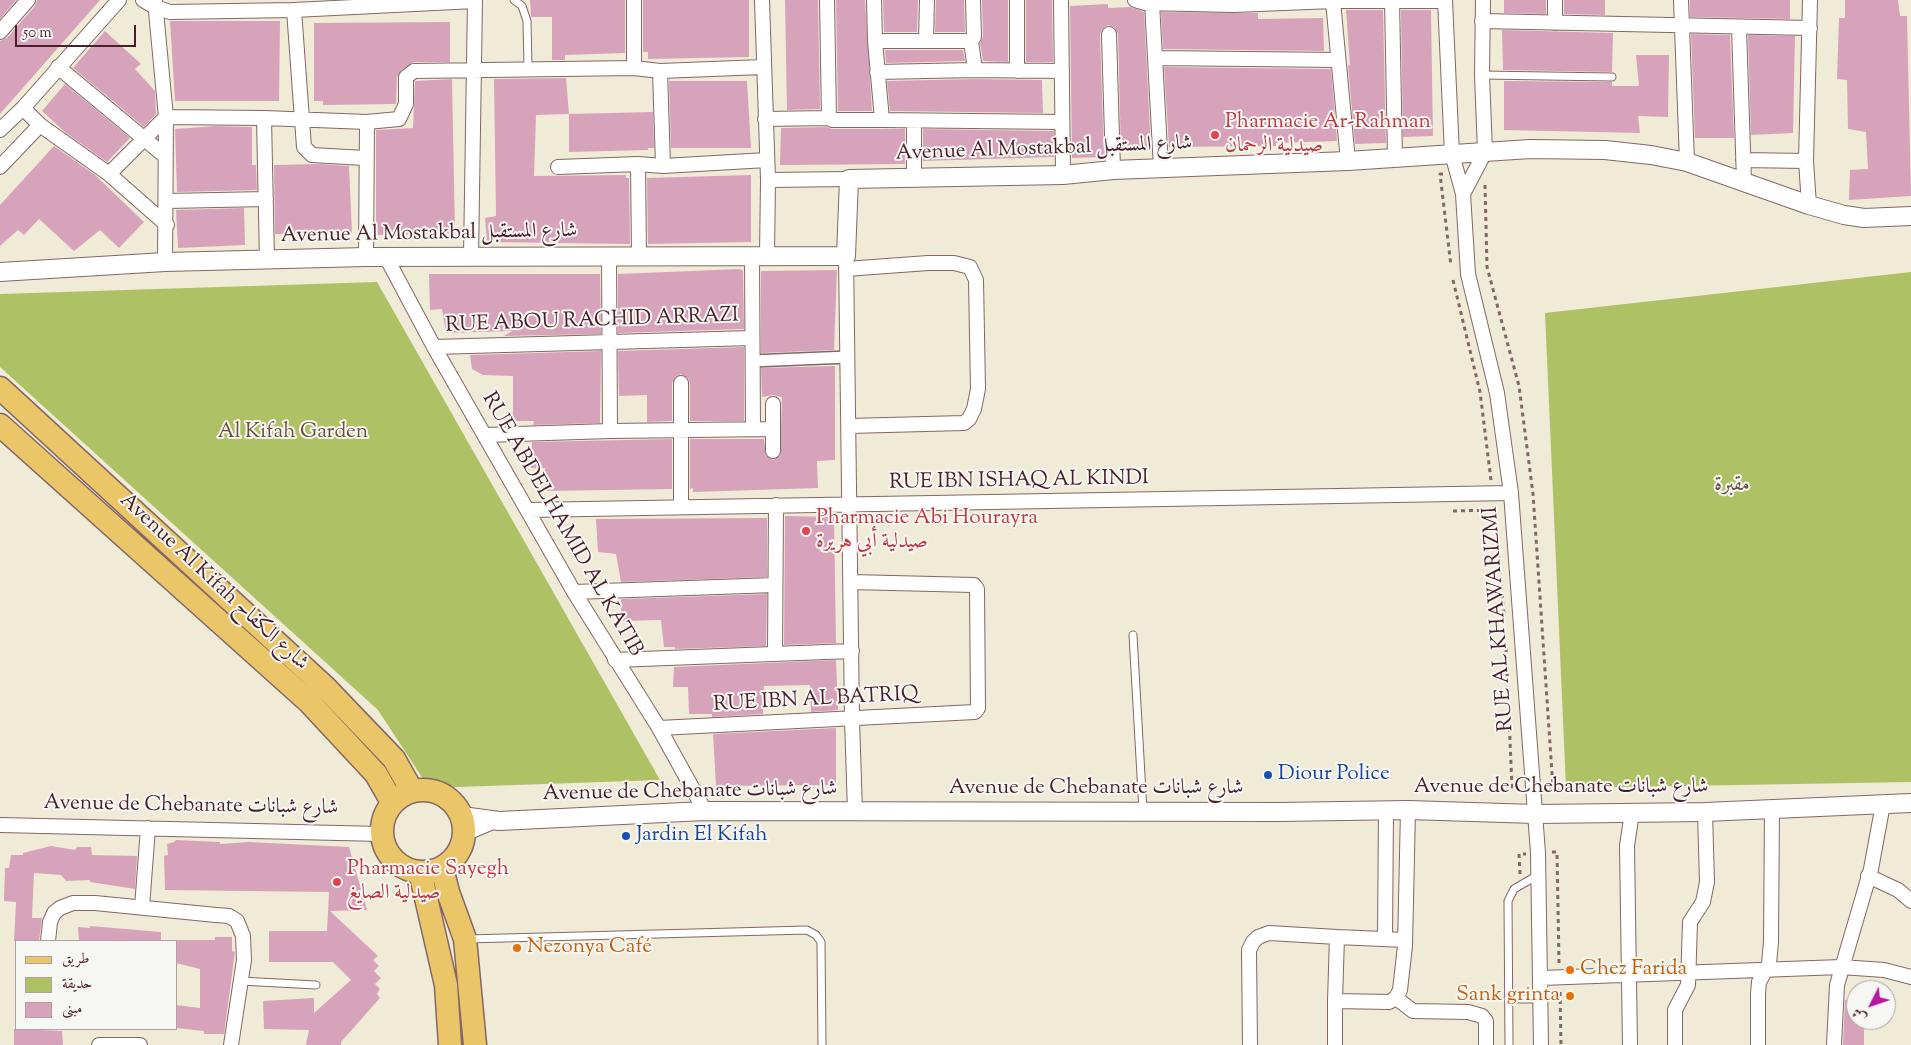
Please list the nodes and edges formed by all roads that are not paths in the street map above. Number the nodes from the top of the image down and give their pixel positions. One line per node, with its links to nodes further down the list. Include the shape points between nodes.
1 (28, 0): 34 (street)
2 (119, 0): 41 (street)
3 (143, 0): 25 (street)
4 (476, 0): 26 (street); 43 (street)
5 (514, 0): 44 (lane, via 522,6 527,21)
6 (634, 0): 45 (street)
7 (762, 0): 42 (street)
8 (827, 0): 56 (street)
9 (874, 0): 36 (street)
10 (927, 0): 37 (street)
11 (973, 0): 38 (street, via 974,37)
12 (1017, 0): 47 (street)
13 (1061, 0): 48 (street)
14 (1135, 0): 24 (street)
15 (1392, 0): 20 (street); 21 (street); 70 (street)
16 (1483, 0): 29 (street)
17 (1555, 0): 30 (street)
18 (1681, 0): 31 (street)
19 (1810, 0): 33 (street)
20 (1333, 1): 23 (street); 40 (street)
21 (1445, 1): 67 (street, RUE AL KHAWARIZMI)
22 (1185, 2): 23 (street); 24 (street)
23 (1234, 2)
24 (1152, 3): 39 (street)
25 (155, 4): 27 (street, via 170,12); 54 (street)
26 (362, 4): 28 (street)
27 (204, 6): 28 (street)
28 (294, 10): 58 (street)
29 (1482, 21): 30 (street); 51 (street)
30 (1555, 23): 31 (street)
31 (1681, 24): 32 (street); 75 (street)
32 (1740, 28): 33 (street); 72 (street)
33 (1810, 28): 74 (street)
34 (0, 32)
35 (1109, 34): 81 (street)
36 (875, 41): 37 (street); 50 (street)
37 (926, 41): 38 (street)
38 (971, 41): 46 (street)
39 (1155, 58): 40 (street); 80 (street)
40 (1338, 60): 73 (street)
41 (58, 67): 53 (street); 65 (street)
42 (763, 67): 49 (street); 57 (street)
43 (474, 68): 44 (street); 60 (street, via 410,72 406,77 406,104 399,119); 99 (street)
44 (528, 68): 45 (street)
45 (634, 68): 49 (street)
46 (975, 70): 47 (street); 50 (street)
47 (1018, 71): 48 (street)
48 (1062, 71): 62 (street)
49 (660, 72): 78 (street)
50 (877, 72): 59 (street)
51 (1482, 76): 52 (lane); 66 (street)
52 (1612, 77)
53 (23, 108): 63 (street); 64 (street)
54 (166, 117): 55 (street); 65 (street); 68 (street)
55 (264, 118): 58 (street); 89 (street)
56 (829, 118): 57 (street); 59 (street)
57 (765, 119): 71 (street)
58 (302, 120): 60 (street); 69 (street, via 307,153)
59 (882, 120): 61 (street)
60 (367, 122): 69 (street)
61 (914, 122): 62 (street); 85 (street)
62 (1062, 122): 83 (street)
63 (40, 125): 76 (street); 82 (street)
64 (0, 130)
65 (143, 139): 68 (street); 82 (street)
66 (1485, 152): 67 (street, Avenue Al Mostakbal شارع المستقبل); 75 (street, Avenue Al Mostakbal شارع المستقبل, via 1605,150); 88 (street)
67 (1452, 154): 70 (street, Avenue Al Mostakbal شارع المستقبل); 88 (street, RUE AL KHAWARIZMI)
68 (166, 156): 90 (street)
69 (365, 158): 97 (street)
70 (1395, 158): 73 (street, Avenue Al Mostakbal شارع المستقبل)
71 (767, 160): 78 (street); 86 (street)
72 (1743, 160): 74 (street); 87 (street)
73 (1348, 161): 80 (street, Avenue Al Mostakbal شارع المستقبل)
74 (1806, 161): 91 (street)
75 (1687, 162): 87 (street, Avenue Al Mostakbal شارع المستقبل)
76 (1, 164)
77 (638, 164): 78 (street); 79 (street); 95 (street)
78 (663, 166)
79 (558, 167)
80 (1161, 168): 81 (street, Avenue Al Mostakbal شارع المستقبل)
81 (1113, 170): 83 (street, Avenue Al Mostakbal شارع المستقبل)
82 (109, 174): 93 (street)
83 (1063, 176): 85 (street, Avenue Al Mostakbal شارع المستقبل)
84 (849, 179): 85 (street, Avenue Al Mostakbal شارع المستقبل); 86 (street, Avenue Al Mostakbal شارع المستقبل); 102 (street)
85 (914, 179)
86 (768, 180): 96 (street)
87 (1744, 181): 91 (street, Avenue Al Mostakbal شارع المستقبل)
88 (1463, 194): 120 (street, RUE AL KHAWARIZMI, via 1468,274 1497,393)
89 (266, 199): 90 (street); 100 (street)
90 (167, 202): 93 (street)
91 (1809, 205): 92 (street, Avenue Al Mostakbal شارع المستقبل, via 1864,218)
92 (1911, 216)
93 (167, 224): 101 (street)
94 (609, 256): 95 (street, Avenue Al Mostakbal شارع المستقبل); 99 (street, Avenue Al Mostakbal شارع المستقبل); 105 (street)
95 (639, 256): 96 (street, Avenue Al Mostakbal شارع المستقبل)
96 (760, 256): 102 (street, Avenue Al Mostakbal شارع المستقبل); 104 (street)
97 (366, 257): 98 (street, Avenue Al Mostakbal شارع المستقبل); 100 (street, Avenue Al Mostakbal شارع المستقبل)
98 (386, 257): 99 (street, Avenue Al Mostakbal شارع المستقبل); 106 (street, RUE ABDELHAMID AL KATIB)
99 (470, 257)
100 (267, 260): 101 (street, Avenue Al Mostakbal شارع المستقبل)
101 (165, 262): 103 (street, Avenue Al Mostakbal شارع المستقبل)
102 (846, 262): 107 (street); 113 (street, via 954,263 970,267 976,280 978,389 974,409 964,423)
103 (0, 272)
104 (752, 338): 105 (street, RUE ABOU RACHID ARRAZI); 108 (street)
105 (609, 341): 106 (street, RUE ABOU RACHID ARRAZI); 117 (street)
106 (434, 347): 118 (street, RUE ABDELHAMID AL KATIB)
107 (848, 357): 108 (street); 113 (street)
108 (752, 361): 114 (street)
109 (681, 383): 116 (street)
110 (0, 388): 134 (main road, Avenue Al Kifah شارع الكفاح, via 325,686 394,759)
111 (773, 404): 115 (street)
112 (0, 425): 135 (main road, Avenue Al Kifah شارع الكفاح, via 309,702 376,774)
113 (849, 426): 121 (street)
114 (753, 429): 115 (street); 116 (street)
115 (772, 429): 119 (street)
116 (681, 430): 117 (street); 123 (street)
117 (610, 431): 118 (street)
118 (484, 436): 124 (street, RUE ABDELHAMID AL KATIB)
119 (773, 451)
120 (1512, 493): 121 (street, RUE IBN ISHAQ AL KINDI); 146 (street, RUE AL KHAWARIZMI)
121 (850, 504): 122 (street, RUE IBN ISHAQ AL KINDI); 125 (street)
122 (776, 505): 123 (street, RUE IBN ISHAQ AL KINDI); 126 (street)
123 (681, 506): 124 (street, RUE IBN ISHAQ AL KINDI)
124 (528, 510): 127 (street, RUE ABDELHAMID AL KATIB)
125 (851, 582): 129 (street); 132 (street, RUE IBN AL BATRIQ, via 974,585 977,588 978,708 975,712)
126 (775, 584): 127 (street); 130 (street)
127 (574, 592): 131 (street, RUE ABDELHAMID AL KATIB)
128 (1133, 635): 143 (lane)
129 (852, 651): 130 (street); 132 (street)
130 (775, 653): 131 (street)
131 (616, 660): 133 (street, RUE ABDELHAMID AL KATIB)
132 (852, 719): 133 (street, RUE IBN AL BATRIQ); 142 (street)
133 (659, 728): 141 (street, RUE ABDELHAMID AL KATIB)
134 (412, 791): 135 (main road); 147 (main road, via 426,789 450,800)
135 (392, 802): 150 (main road, via 382,822)
136 (1883, 804): 137 (street, Avenue de Chebanate شارع شبانات); 138 (street, Avenue de Chebanate شارع شبانات); 154 (street)
137 (1911, 804)
138 (1772, 808): 145 (street, Avenue de Chebanate شارع شبانات); 163 (street, via 1771,942)
139 (1386, 810): 140 (street, Avenue de Chebanate شارع شبانات); 143 (street, Avenue de Chebanate شارع شبانات); 159 (street)
140 (1408, 810): 146 (street, Avenue de Chebanate شارع شبانات); 161 (street)
141 (705, 811): 142 (street, Avenue de Chebanate شارع شبانات); 147 (street, Avenue de Chebanate شارع شبانات)
142 (855, 812): 143 (street, Avenue de Chebanate شارع شبانات)
143 (1143, 812)
144 (1632, 812): 145 (street, Avenue de Chebanate شارع شبانات); 146 (street, Avenue de Chebanate شارع شبانات); 165 (street, via 1627,846)
145 (1705, 812): 164 (street, via 1707,882 1703,902 1690,922)
146 (1536, 814): 153 (street, RUE AL KHAWARIZMI)
147 (463, 824): 151 (main road, via 460,849)
148 (0, 825): 149 (street, Avenue de Chebanate شارع شبانات)
149 (148, 828): 150 (street, Avenue de Chebanate شارع شبانات); 156 (street)
150 (381, 834): 152 (main road, via 384,845 398,864)
151 (442, 868): 152 (main road); 158 (main road)
152 (420, 872): 177 (main road, via 446,984)
153 (1538, 874): 167 (street, RUE AL KHAWARIZMI); 171 (lane, via 1514,889 1508,901)
154 (1868, 876): 155 (street, via 1898,890); 162 (street)
155 (1911, 901)
156 (142, 907): 160 (street, via 87,903 60,908 50,922); 168 (street, via 228,916 236,921 244,946)
157 (1337, 938): 159 (street); 173 (street); 180 (street, via 1269,933 1253,942 1249,950)
158 (465, 939): 178 (main road); 179 (lane, via 807,930 822,942)
159 (1385, 939): 161 (street)
160 (48, 940)
161 (1405, 940): 170 (street, via 1403,980)
162 (1841, 967): 163 (street); 166 (street, via 1884,970); 188 (street, via 1834,1006)
163 (1766, 971): 164 (street); 187 (street, via 1759,982)
164 (1689, 972): 165 (street); 186 (street, via 1685,993 1674,1010)
165 (1629, 973): 167 (street); 185 (street)
166 (1911, 977)
167 (1541, 978): 172 (street, RUE AL KHAWARIZMI)
168 (240, 981): 169 (lane); 176 (street)
169 (316, 984)
170 (1396, 998): 173 (street, via 1389,1002); 182 (street, via 1413,1010 1477,1013 1486,1021)
171 (1508, 999): 172 (lane); 183 (lane)
172 (1541, 999): 184 (street, RUE AL KHAWARIZMI)
173 (1336, 1001): 181 (street)
174 (99, 1045): 175 (street)
175 (140, 1045)
176 (231, 1045)
177 (450, 1045)
178 (476, 1045)
179 (822, 1045)
180 (1250, 1045)
181 (1335, 1045)
182 (1486, 1045)
183 (1509, 1045)
184 (1541, 1045)
185 (1630, 1045)
186 (1675, 1045)
187 (1758, 1045)
188 (1834, 1045)

